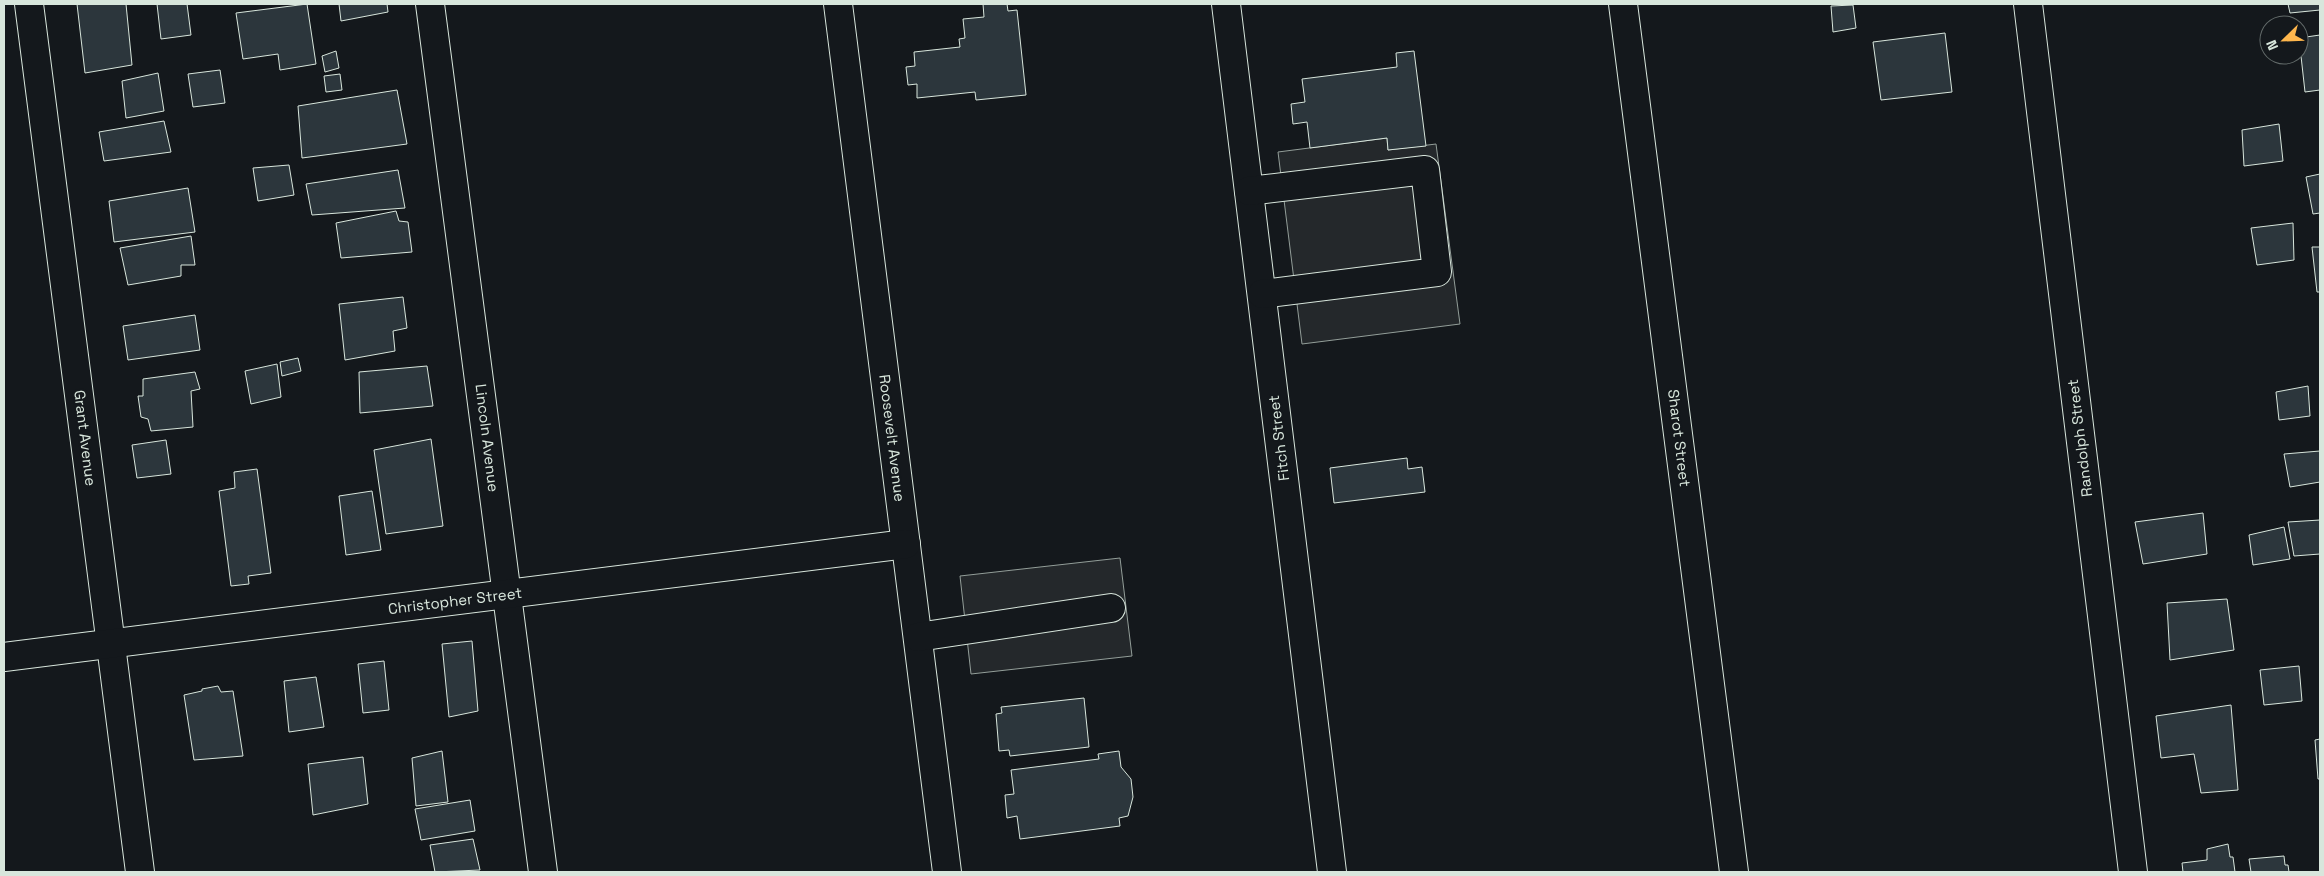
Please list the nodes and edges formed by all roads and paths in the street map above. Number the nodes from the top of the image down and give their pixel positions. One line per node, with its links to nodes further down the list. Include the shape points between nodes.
1 (29, 4): 13 (street, Grant Avenue)
2 (430, 4): 10 (street, Lincoln Avenue)
3 (838, 4): 9 (street, Roosevelt Avenue)
4 (1226, 4): 7 (street, Fitch Street)
5 (1623, 4): 19 (street, Sharot Street)
6 (2028, 4): 20 (street, Randolph Street)
7 (1249, 191): 8 (street, Fitch Street); 8 (street, via 1425,170 1437,272)
8 (1262, 294): 18 (street, Fitch Street)
9 (906, 544): 10 (street, Christopher Street); 12 (street, Roosevelt Avenue)
10 (508, 595): 13 (street, Christopher Street); 16 (street, Lincoln Avenue)
11 (1111, 608): 12 (street)
12 (918, 637): 17 (street, Roosevelt Avenue)
13 (112, 643): 14 (street, Christopher Street); 15 (street, Grant Avenue)
14 (4, 657)
15 (140, 872)
16 (543, 872)
17 (947, 872)
18 (1332, 872)
19 (1734, 872)
20 (2133, 872)

